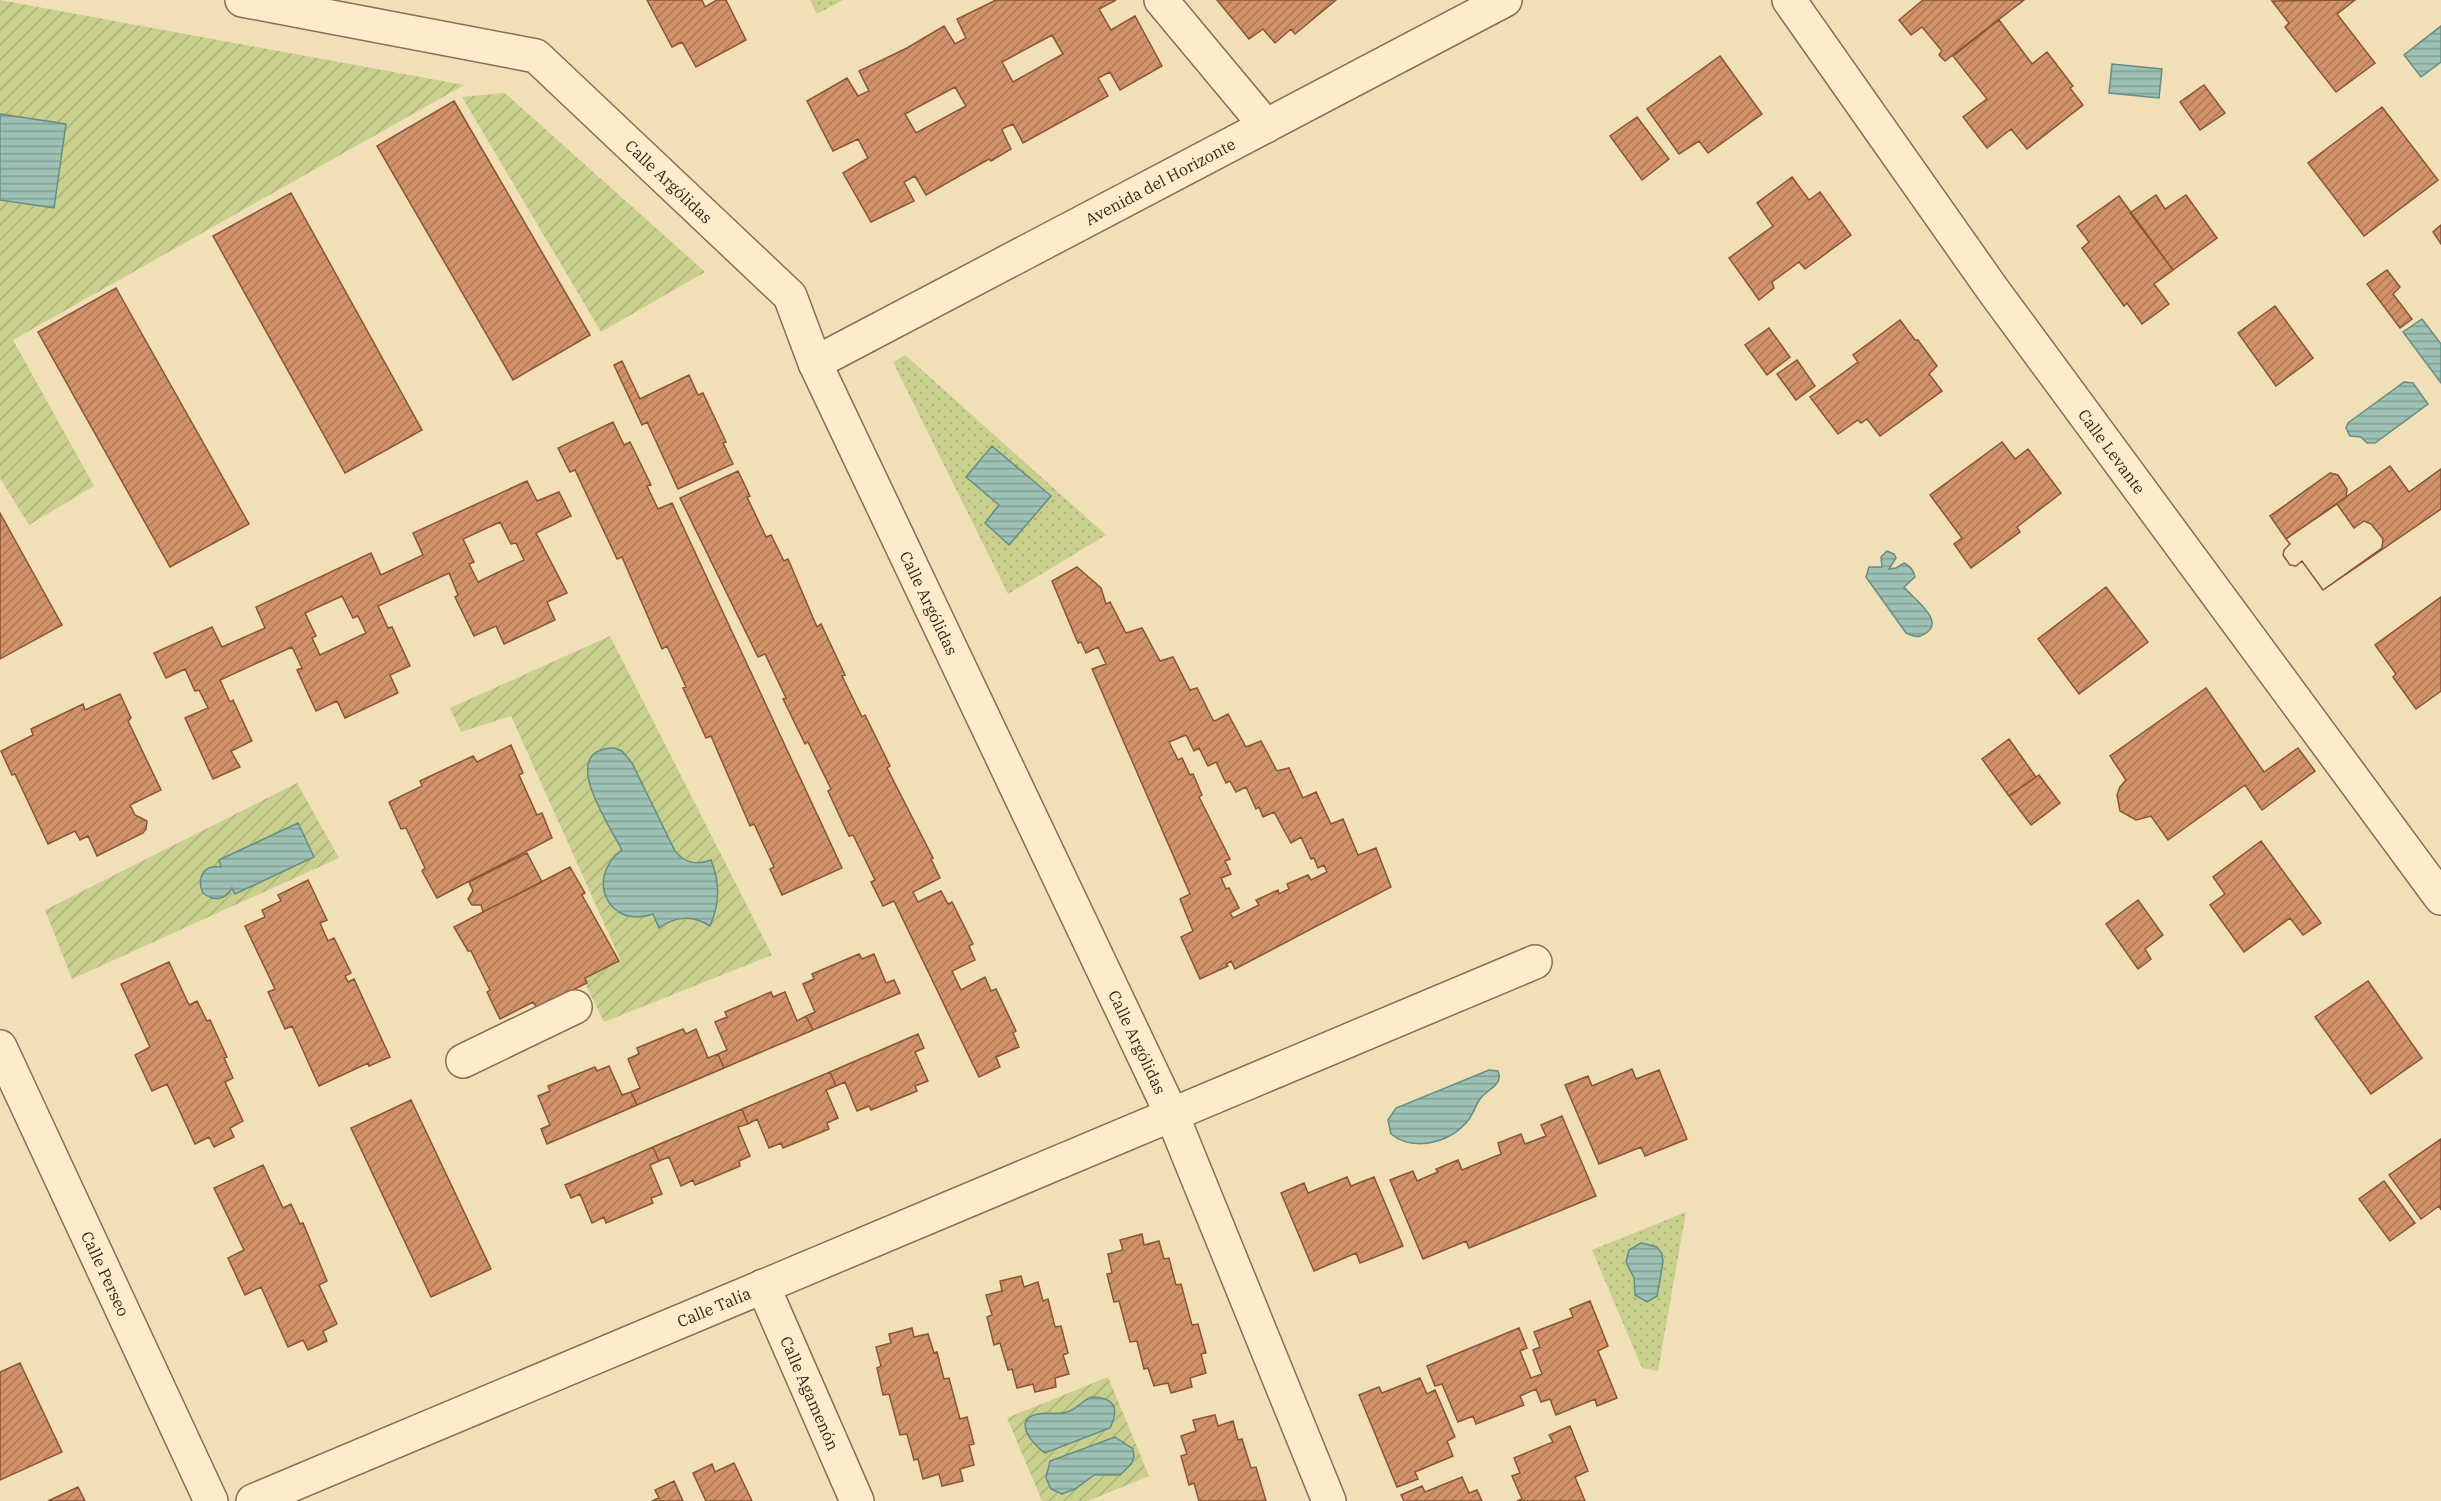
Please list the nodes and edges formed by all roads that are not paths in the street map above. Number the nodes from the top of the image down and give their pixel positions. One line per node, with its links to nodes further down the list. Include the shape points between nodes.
1 (243, 0): 7 (street, Calle Argólidas, via 536,56 790,296)
2 (1161, 0): 6 (street)
3 (1505, 0): 5 (street, Avenida del Horizonte)
4 (1789, 0): 8 (street, Calle Levante, via 1993,290)
5 (1465, 9): 6 (street, Avenida del Horizonte)
6 (1266, 126): 7 (street, Avenida del Horizonte)
7 (815, 363): 13 (street, Calle Argólidas)
8 (2441, 898)
9 (1535, 962): 13 (street, Calle Talía)
10 (575, 1007): 12 (street)
11 (0, 1047): 15 (street, Calle Perseo)
12 (463, 1061)
13 (1172, 1115): 14 (street, Calle Talía); 18 (street, Calle Argólidas)
14 (763, 1286): 16 (street, Calle Talía); 17 (street, Calle Agamenón)
15 (211, 1501)
16 (253, 1501)
17 (857, 1501)
18 (1329, 1501)

